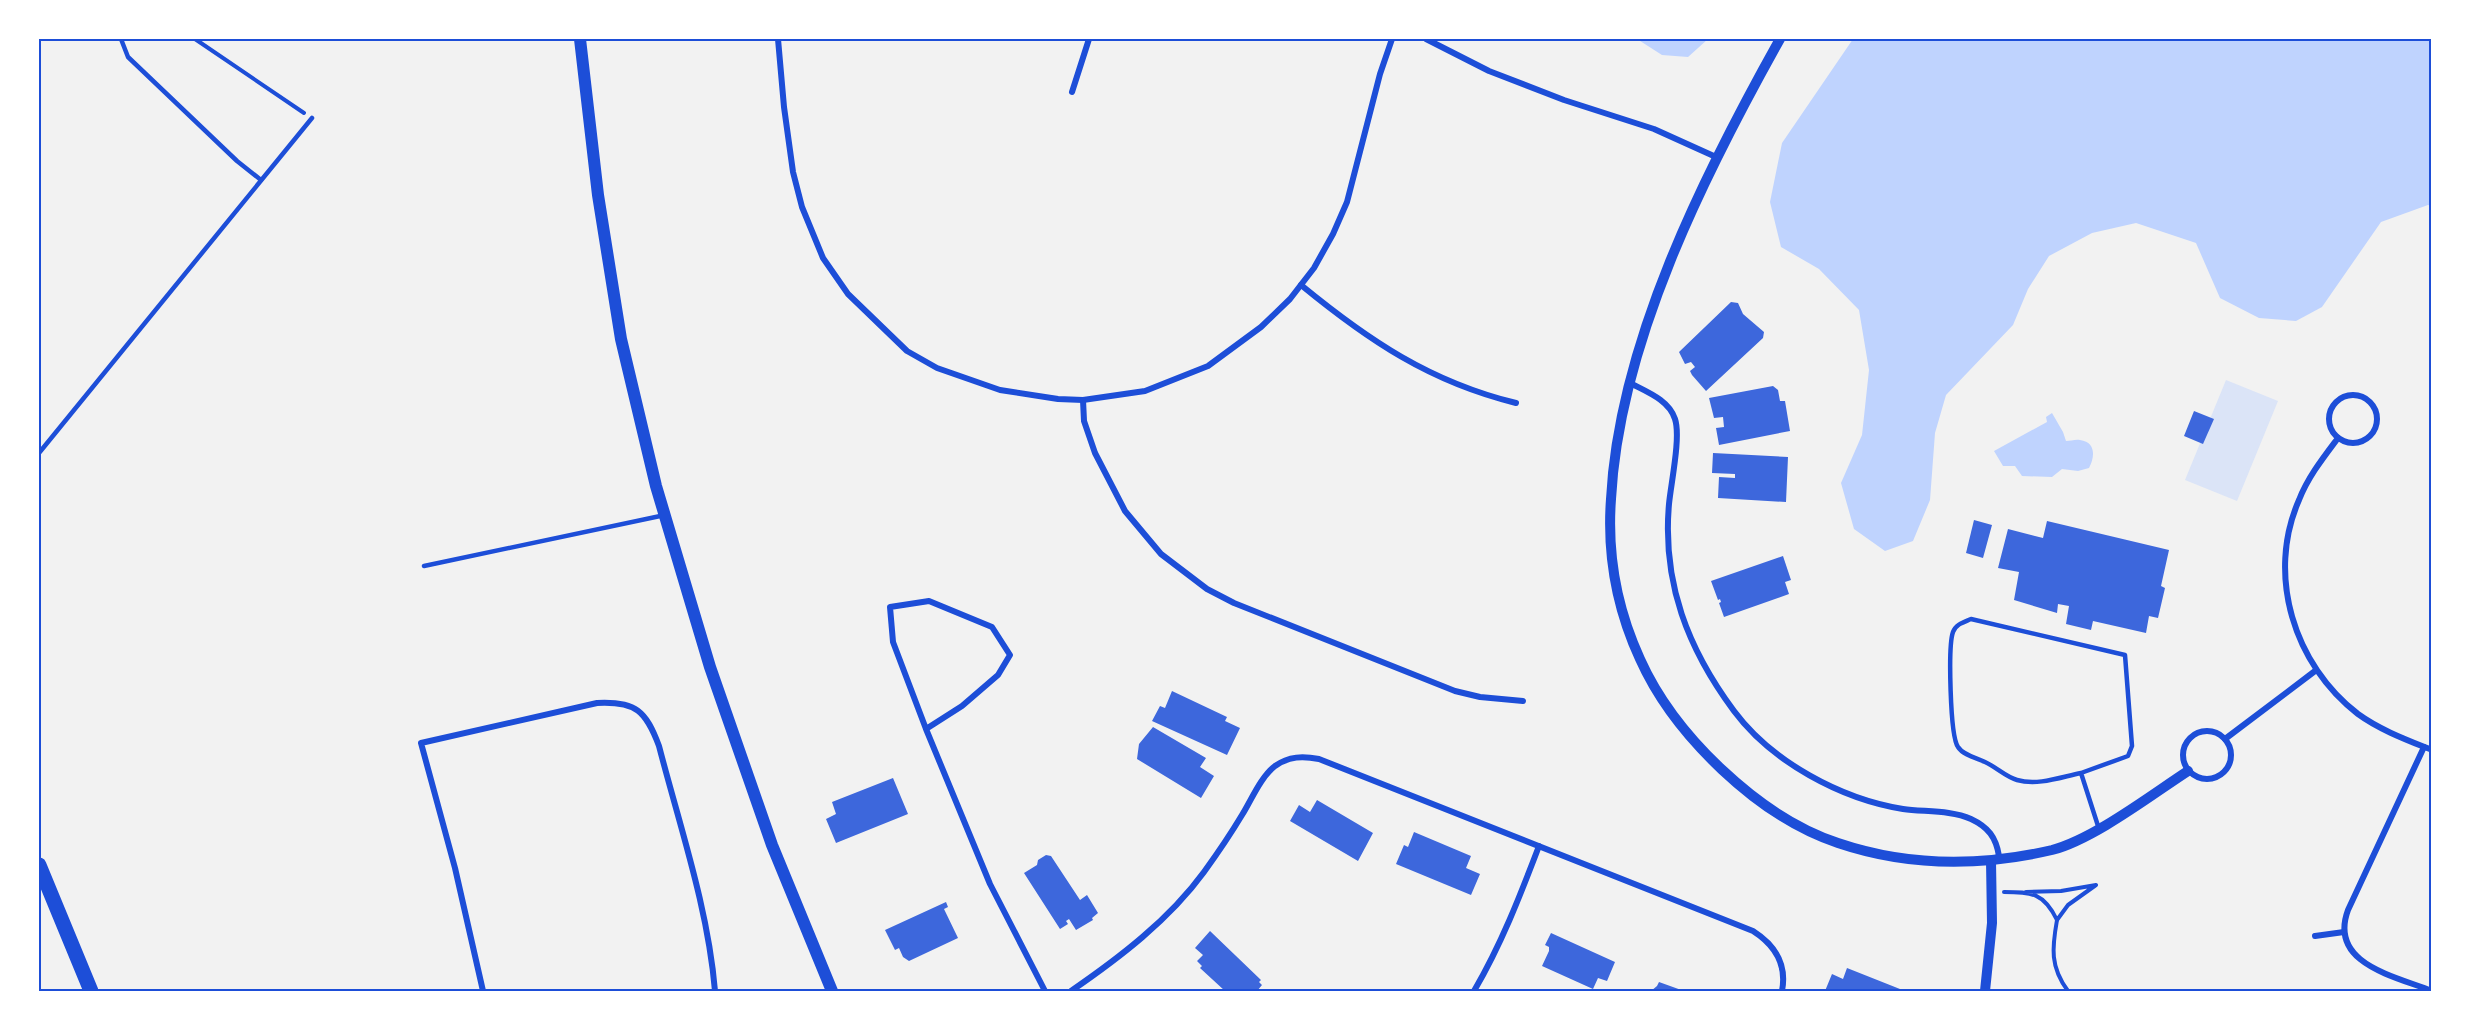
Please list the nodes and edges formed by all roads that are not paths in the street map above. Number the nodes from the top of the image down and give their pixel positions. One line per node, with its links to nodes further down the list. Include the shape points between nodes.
1 (121, 39): 11 (lane, via 128,57)
2 (580, 39): 18 (main road, via 598,195 621,339)
3 (778, 39): 14 (street, via 793,172 802,207 823,258 848,294 907,351 937,368 1000,390)
4 (1089, 39): 8 (street)
5 (1392, 39): 12 (street, via 1347,202 1333,234)
6 (1426, 39): 10 (street, via 1489,71 1654,129)
7 (1780, 39): 10 (street)
8 (1072, 92)
9 (312, 118): 11 (lane)
10 (1716, 157): 13 (street, via 1658,298)
11 (261, 180): 17 (lane)
12 (1301, 285): 14 (street, via 1261,327 1208,366 1145,391); 15 (street, via 1356,329 1418,368 1485,396)
13 (1630, 383): 30 (street, via 1670,407 1676,419 1669,556 1678,604 1691,642 1743,723 1812,776 1857,797 1902,809 1967,817 1986,827 1997,842 1999,856); 30 (street, via 1611,498 1610,553 1621,609 1640,660 1663,701 1702,749 1739,785 1780,816 1835,843 1941,864)
14 (1083, 400): 21 (street, via 1084,421 1095,453 1125,511 1161,554 1207,589 1438,684 1480,697)
15 (1516, 403)
16 (2338, 438): 16 (street, via 2329,419 2334,403 2349,395 2366,398 2377,414 2373,433 2356,443); 20 (street, via 2303,489 2287,544 2291,612)
17 (39, 453)
18 (665, 515): 19 (lane); 37 (main road, via 710,667 772,845)
19 (424, 566)
20 (2315, 670): 23 (street); 24 (street, via 2357,713)
21 (1522, 701)
22 (926, 729): 22 (street, via 962,706 998,675 1010,655 992,627 929,601 890,607 893,642); 38 (street, via 990,884)
23 (2225, 739): 26 (street, via 2231,760 2223,773 2204,779); 26 (street, via 2206,730 2190,737 2182,752)
24 (2424, 747): 25 (street); 32 (street, via 2348,910)
25 (2432, 750)
26 (2188, 771): 28 (street)
27 (2081, 773): 27 (lane, via 2128,756 2132,747 2125,655 1971,619 1960,623 1953,632 1951,675 1952,716 1956,744 1962,752 2017,780 2035,782); 28 (lane)
28 (2099, 829): 30 (street, via 2055,849)
29 (1539, 846): 39 (street, via 1319,759 1288,759 1265,777 1202,874 1164,917 1110,964); 40 (street, via 1514,910); 41 (street, via 1767,940 1778,954)
30 (1991, 861): 42 (street, via 1992,923)
31 (39, 865): 34 (main road)
32 (2344, 932): 33 (street); 43 (street, via 2358,959)
33 (2315, 936)
34 (91, 991)
35 (483, 991): 36 (street, via 421,742 597,703 618,702 639,709 659,746 702,908)
36 (715, 991)
37 (832, 991)
38 (1045, 991)
39 (1071, 991)
40 (1474, 991)
41 (1782, 991)
42 (1985, 991)
43 (2432, 991)

